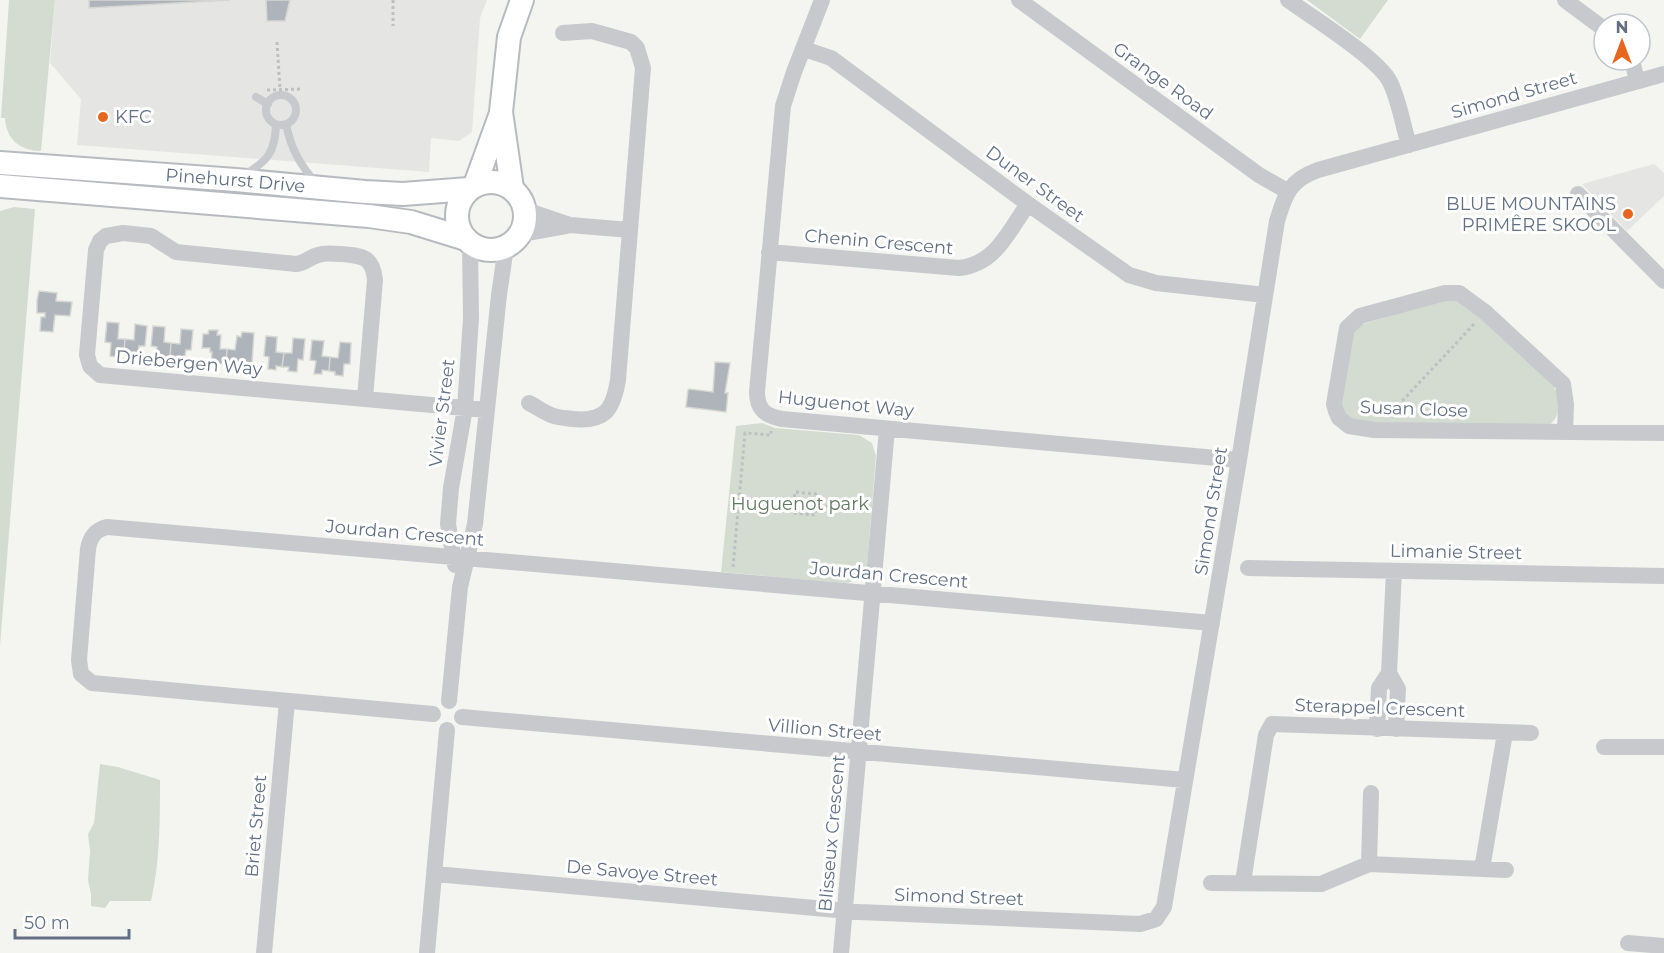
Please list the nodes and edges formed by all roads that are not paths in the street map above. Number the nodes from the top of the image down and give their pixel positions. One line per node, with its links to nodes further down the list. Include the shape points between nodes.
1 (522, 0): 16 (street, via 509,37)
2 (822, 0): 8 (street, Huguenot Way)
3 (1019, 0): 25 (street, Grange Road, via 1259,175)
4 (1288, 0): 18 (street, via 1387,76)
5 (1566, 0): 6 (street)
6 (1592, 20)
7 (563, 33): 30 (street, via 592,31 613,36 634,44 639,54 643,75)
8 (804, 49): 27 (street, Duner Street, via 831,58); 33 (street, Huguenot Way, via 783,106)
9 (1634, 72): 11 (street)
10 (1664, 74): 11 (street, Simond Street)
11 (1636, 81): 18 (street, Simond Street)
12 (256, 94): 15 (lane)
13 (304, 101): 14 (lane)
14 (293, 102): 15 (lane, via 280,96); 17 (lane, via 294,116)
15 (268, 104): 17 (lane, via 266,114 272,122)
16 (501, 112): 22 (street); 23 (street)
17 (281, 124): 20 (lane, via 269,156); 24 (lane, via 293,152)
18 (1409, 145): 25 (street, Simond Street, via 1309,173)
19 (0, 163): 20 (street, Pinehurst Drive)
20 (236, 180): 24 (street, Pinehurst Drive)
21 (0, 186): 32 (street, Pinehurst Drive, via 369,216 411,222)
22 (472, 187): 23 (street, via 494,181); 24 (street, Pinehurst Drive, via 403,194); 32 (street, via 462,197 457,218)
23 (512, 188): 28 (street)
24 (322, 189)
25 (1287, 191): 35 (street, Simond Street, via 1277,221)
26 (1578, 194): 34 (street)
27 (1028, 204): 33 (street, Chenin Crescent, via 993,254 970,267); 35 (street, Duner Street, via 1137,279)
28 (526, 210): 29 (street); 31 (street, via 525,224)
29 (570, 225): 30 (street); 31 (street)
30 (630, 231): 37 (street, via 618,380 609,408 594,419 576,419 554,416)
31 (514, 240): 32 (street, via 487,250); 39 (street, Vivier Street)
32 (468, 241): 38 (street, Vivier Street, via 471,318)
33 (769, 252): 40 (street, Huguenot Way, via 757,399 762,411 773,418)
34 (1664, 281)
35 (1265, 295): 43 (street, Simond Street)
36 (365, 398): 36 (street, Driebergen Way, via 100,375 90,366 87,355 100,241 123,233 151,236 176,252 296,264 320,254 357,255 366,259 374,270 375,280); 38 (street, Driebergen Way)
37 (529, 403)
38 (465, 408): 39 (street, Driebergen Way); 44 (street, Vivier Street, via 448,524)
39 (487, 410): 44 (street, Vivier Street, via 475,524)
40 (886, 429): 43 (street, Huguenot Way); 48 (street, Blisseux Crescent)
41 (1565, 431): 41 (street, Susan Close, via 1374,430 1343,423 1334,404 1345,334 1351,322 1360,316 1459,293 1563,384); 42 (street, Susan Close)
42 (1664, 433)
43 (1239, 460): 49 (street, Simond Street)
44 (461, 557): 48 (street, Jourdan Crescent); 51 (street, Vivier Street); 52 (street, Jourdan Crescent, via 107,527 92,536 87,549 79,660 85,678 95,684)
45 (1248, 568): 46 (street, Limanie Street)
46 (1394, 571): 47 (street, Limanie Street); 50 (street)
47 (1664, 576)
48 (872, 593): 49 (street, Jourdan Crescent); 62 (street, Blisseux Crescent)
49 (1212, 623): 63 (street, Simond Street)
50 (1389, 673): 55 (street, via 1379,686); 56 (street, via 1398,689)
51 (449, 701): 53 (street, via 441,702); 54 (street, via 461,710)
52 (287, 702): 53 (street, Jourdan Crescent); 74 (street, Briet Street)
53 (433, 714): 57 (street, via 434,722)
54 (462, 717): 57 (street, via 457,726); 62 (street, Villion Street)
55 (1377, 729): 56 (street, Sterappel Crescent); 69 (street, Sterappel Crescent, via 1275,723 1268,728)
56 (1396, 729): 58 (street, Sterappel Crescent)
57 (447, 730): 68 (street)
58 (1505, 733): 59 (street, Sterappel Crescent); 66 (street)
59 (1531, 733)
60 (1604, 747): 61 (street)
61 (1664, 747)
62 (859, 752): 63 (street, Villion Street); 71 (street, Blisseux Crescent)
63 (1185, 780): 71 (street, Simond Street, via 1164,907 1160,916 1150,922)
64 (1371, 793): 65 (street)
65 (1369, 864): 66 (street); 69 (street, via 1322,884)
66 (1482, 869): 67 (street)
67 (1506, 870)
68 (435, 874): 71 (street, De Savoye Street); 75 (street)
69 (1243, 882): 70 (street)
70 (1212, 883)
71 (845, 910): 76 (street, Blisseux Crescent)
72 (1628, 944): 73 (street)
73 (1664, 946)
74 (264, 953)
75 (427, 953)
76 (841, 953)

